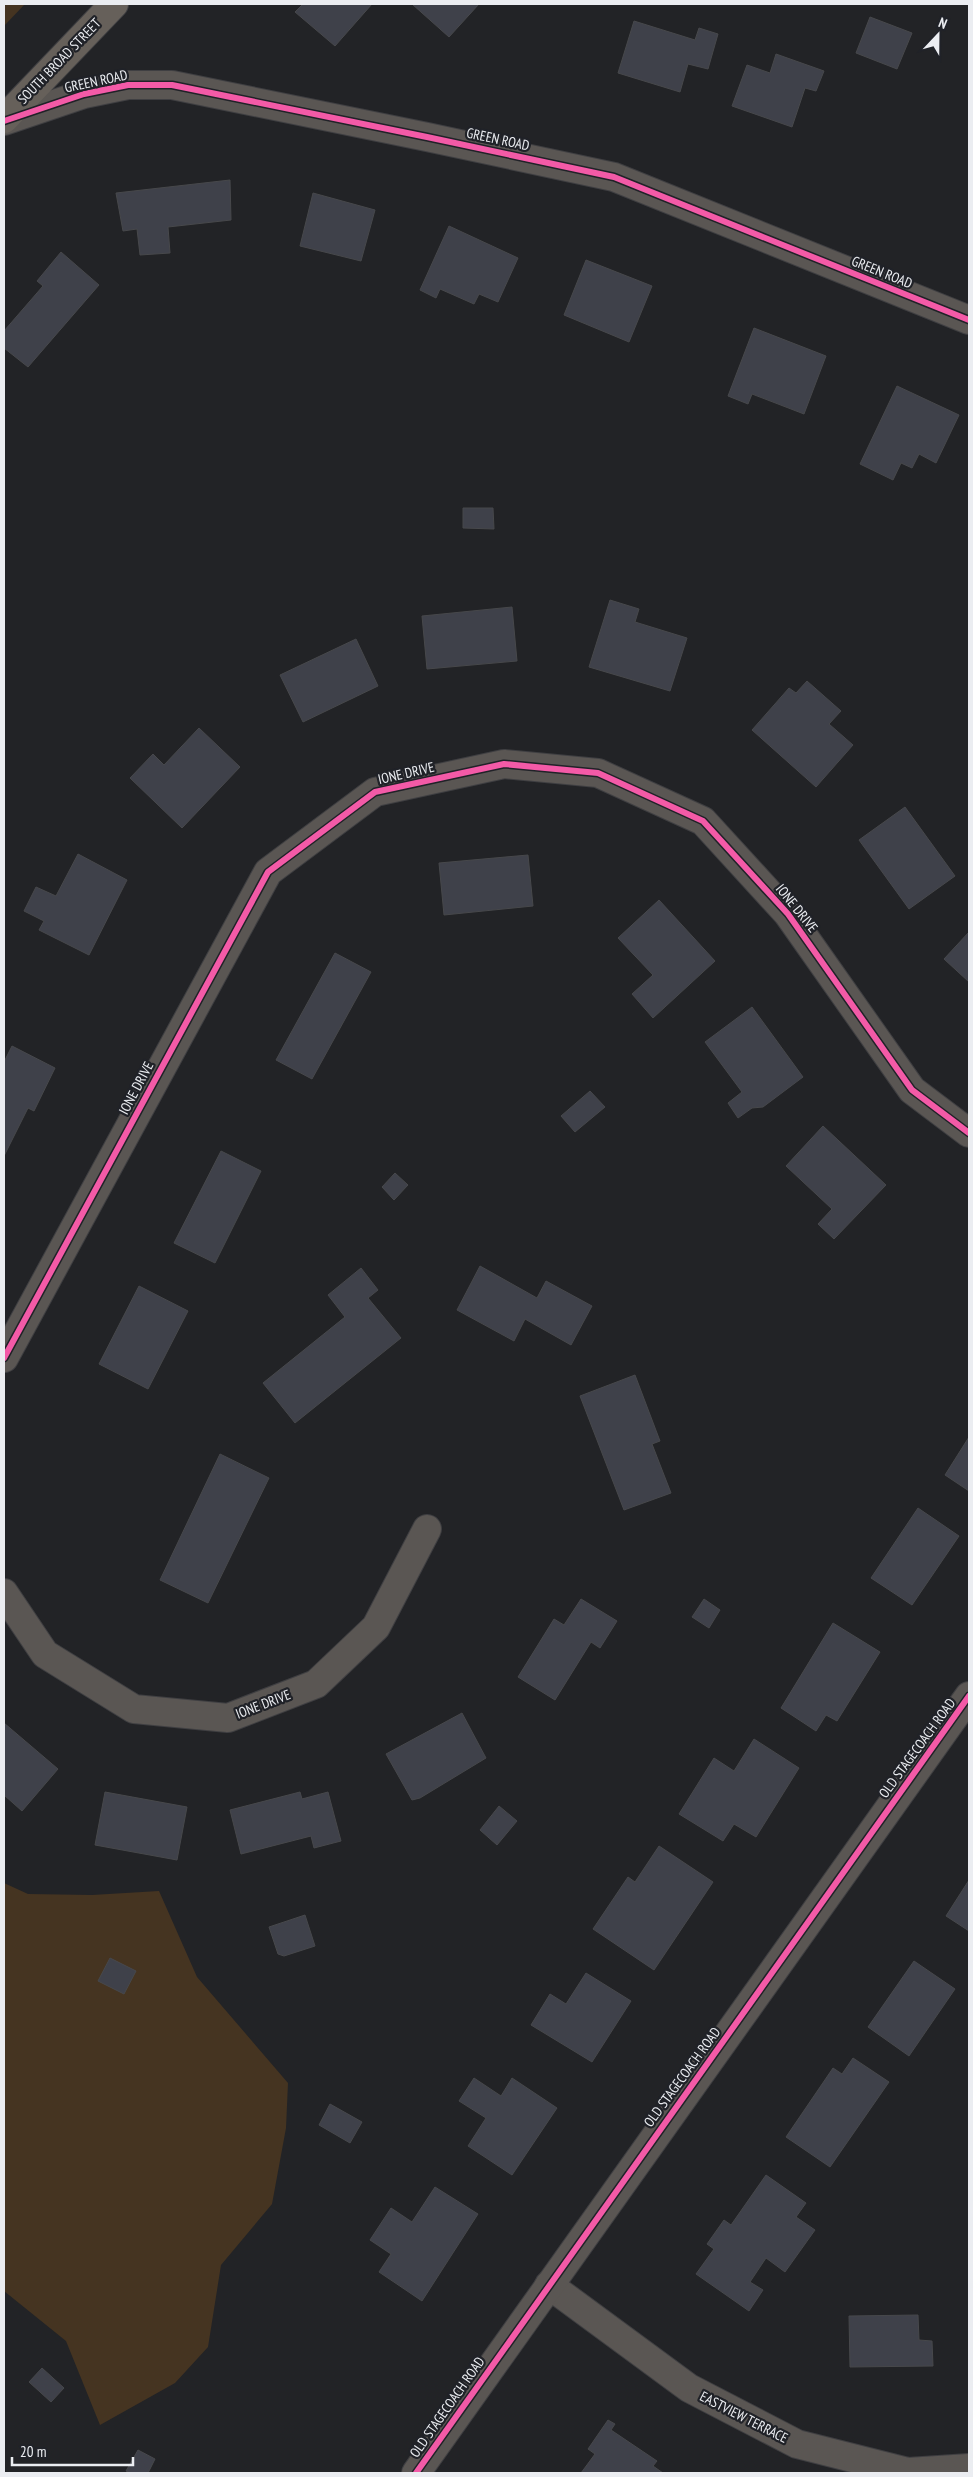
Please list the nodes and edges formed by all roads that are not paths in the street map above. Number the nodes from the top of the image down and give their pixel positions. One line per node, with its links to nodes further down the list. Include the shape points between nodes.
1 (114, 4): 2 (main road, SOUTH BROAD STREET)
2 (4, 120): 3 (street, GREEN ROAD, via 84,94 128,85 172,85 427,137 614,177)
3 (969, 320)
4 (969, 1133): 5 (street, IONE DRIVE, via 912,1090 788,914 703,821 598,773 504,764 375,792 268,872)
5 (4, 1358)
6 (428, 1529): 7 (street, IONE DRIVE, via 376,1627 323,1678 316,1684 228,1718 134,1709 46,1654)
7 (4, 1593)
8 (969, 1696): 9 (street, OLD STAGECOACH ROAD)
9 (549, 2285): 10 (street, EASTVIEW TERRACE, via 689,2388 797,2444 908,2472); 11 (street, OLD STAGECOACH ROAD)
10 (969, 2468)
11 (416, 2473)

